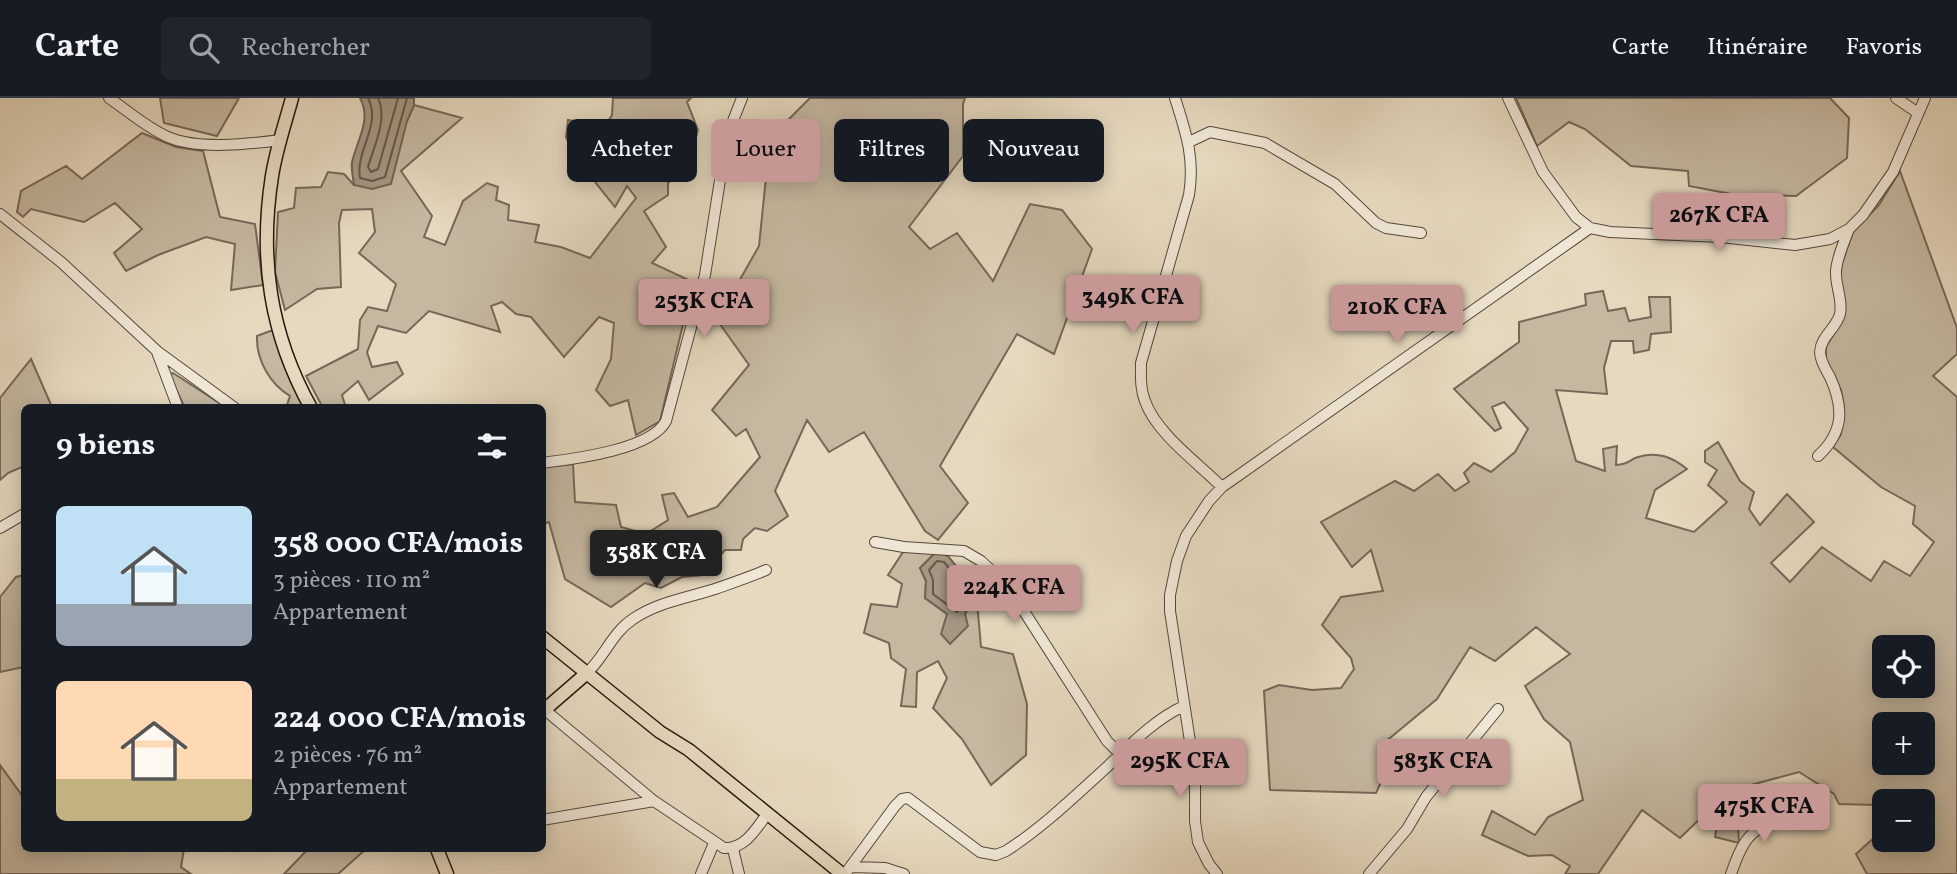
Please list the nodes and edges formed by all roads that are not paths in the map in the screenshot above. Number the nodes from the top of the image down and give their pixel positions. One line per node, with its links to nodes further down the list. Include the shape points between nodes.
1 (109, 98): 9 (street, via 179,141 232,144)
2 (292, 98): 9 (main road)
3 (742, 98): 20 (street, via 727,136 705,275 662,429 595,456)
4 (1175, 98): 10 (street)
5 (1508, 98): 12 (street, via 1543,172 1576,217)
6 (1896, 98): 8 (street)
7 (1925, 98): 8 (street)
8 (1919, 113): 13 (street, via 1893,172)
9 (281, 140): 18 (main road, via 272,174 267,235 270,293 288,361)
10 (1189, 142): 14 (street, via 1210,132 1265,143 1335,184 1376,223); 21 (street, via 1189,195 1140,378 1145,403 1158,423)
11 (0, 214): 15 (street, via 61,262)
12 (1590, 228): 13 (street, via 1795,245 1830,239); 21 (street)
13 (1849, 229): 19 (street, via 1836,270 1840,314 1820,349 1820,359 1836,391 1838,426 1836,436)
14 (1421, 233)
15 (157, 351): 16 (street); 17 (street)
16 (177, 404)
17 (230, 404)
18 (309, 404)
19 (1818, 456)
20 (546, 462)
21 (1222, 487): 28 (street, via 1186,537 1171,583 1170,611)
22 (21, 516): 23 (street)
23 (0, 528)
24 (875, 541): 32 (street, via 957,549 981,561 1020,605 1107,741)
25 (766, 570): 27 (street, via 673,600 632,620)
26 (546, 640): 27 (main road)
27 (587, 673): 29 (main road); 34 (main road)
28 (1184, 706): 32 (street); 46 (street, via 1195,774 1198,842)
29 (546, 709)
30 (1498, 709): 47 (street)
31 (546, 713): 33 (street)
32 (1120, 754): 41 (street, via 1073,798 996,855 980,852 908,798 902,799)
33 (654, 801): 36 (street); 37 (street)
34 (767, 814): 38 (street, via 752,835); 40 (main road)
35 (1795, 814): 48 (street, via 1757,827 1739,851)
36 (546, 819)
37 (714, 843): 38 (street); 43 (street)
38 (733, 849): 44 (street)
39 (438, 852): 42 (main road)
40 (830, 869): 41 (main road)
41 (846, 872): 45 (street, via 884,868)
42 (447, 874)
43 (701, 874)
44 (739, 874)
45 (904, 874)
46 (1217, 874)
47 (1369, 874)
48 (1731, 874)

